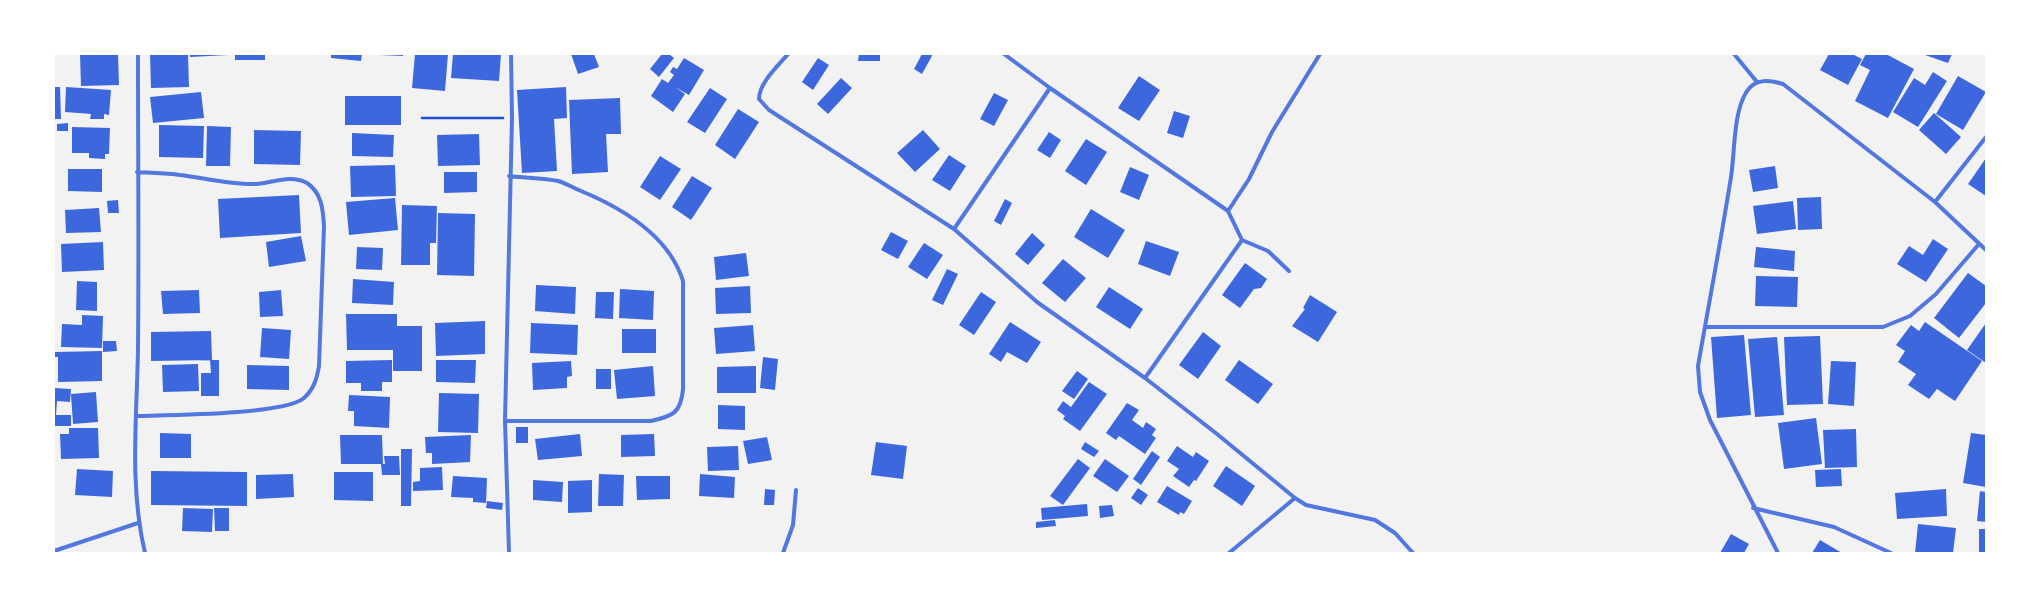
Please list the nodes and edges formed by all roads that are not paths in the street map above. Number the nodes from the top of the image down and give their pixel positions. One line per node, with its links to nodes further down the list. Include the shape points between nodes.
1 (138, 54): 10 (street)
2 (511, 54): 11 (street)
3 (788, 54): 14 (street, via 762,87 758,99 762,104)
4 (1004, 54): 8 (street)
5 (1320, 54): 13 (street)
6 (1734, 54): 7 (street)
7 (1757, 82): 12 (street, via 1771,80 1783,84); 19 (street, via 1748,91 1739,109 1731,176)
8 (1050, 88): 13 (street); 14 (street)
9 (1986, 137): 12 (street)
10 (138, 172): 21 (street); 21 (street, via 179,174 256,184 292,178 307,183 316,192 323,205 324,226 319,366 316,383 303,398 273,409)
11 (510, 176): 22 (street); 22 (street, via 558,181 598,198 626,214 667,250 678,265 683,281 683,389 681,405 676,412 651,421)
12 (1935, 202): 16 (street)
13 (1228, 211): 15 (street)
14 (954, 229): 20 (street, via 1037,302)
15 (1242, 240): 18 (street, via 1268,251); 20 (street)
16 (1979, 244): 17 (street); 19 (street, via 1936,294 1910,316 1883,327)
17 (1986, 250)
18 (1289, 271)
19 (1705, 327): 25 (street, via 1698,366 1700,392 1710,420)
20 (1145, 378): 24 (street)
21 (136, 416): 26 (street, via 134,473)
22 (505, 422): 29 (street)
23 (796, 490): 30 (street, via 793,525)
24 (1295, 498): 31 (street); 32 (street, via 1306,505 1375,520 1395,533)
25 (1753, 508): 33 (street); 34 (street, via 1834,527)
26 (138, 522): 27 (street); 28 (street)
27 (54, 551)
28 (145, 553)
29 (509, 553)
30 (783, 553)
31 (1228, 553)
32 (1413, 553)
33 (1778, 553)
34 (1891, 553)

